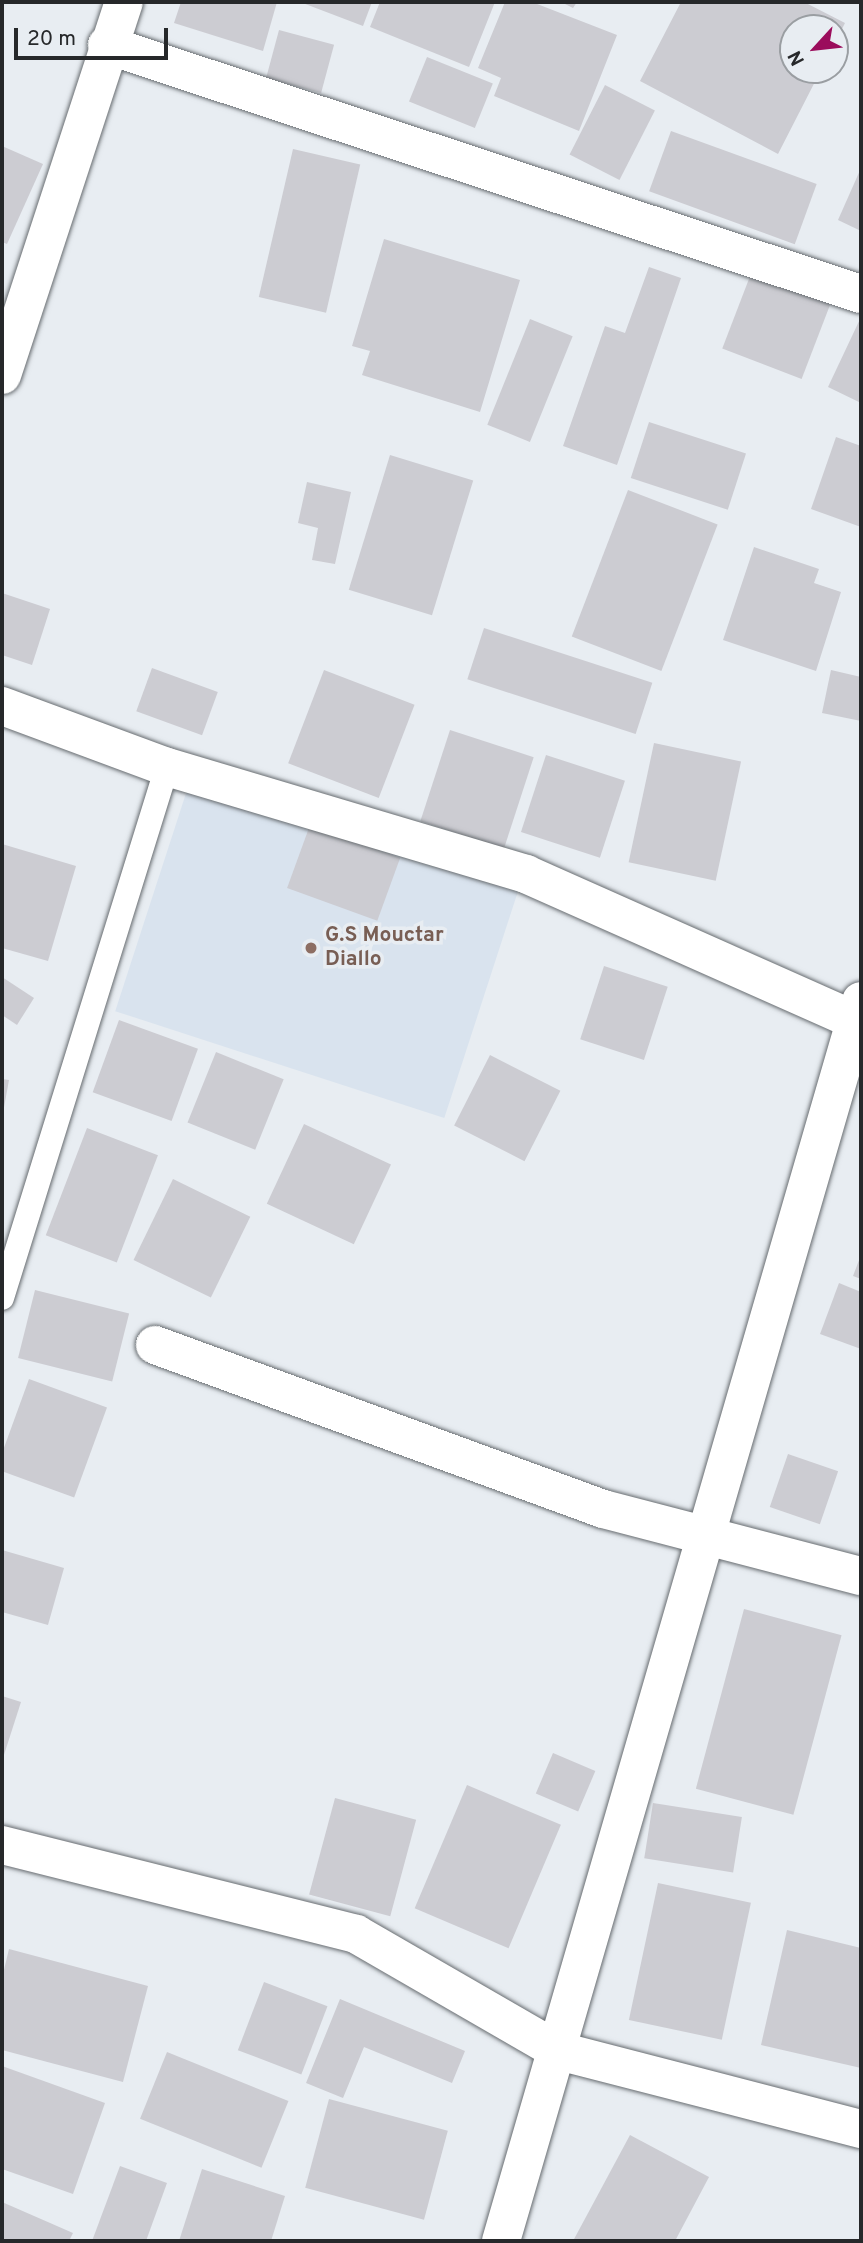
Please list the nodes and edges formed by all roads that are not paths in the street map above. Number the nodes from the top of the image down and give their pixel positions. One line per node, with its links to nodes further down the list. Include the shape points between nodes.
1 (124, 2): 2 (street)
2 (107, 45): 3 (street); 4 (street)
3 (861, 293)
4 (2, 375)
5 (2, 706): 6 (street)
6 (167, 767): 7 (street, via 526,874); 8 (lane)
7 (860, 1015): 10 (street)
8 (2, 1298)
9 (155, 1345): 10 (street, via 603,1509)
10 (710, 1538): 11 (street); 13 (street)
11 (861, 1576)
12 (2, 1845): 13 (street, via 356,1934)
13 (559, 2051): 14 (street); 15 (street)
14 (861, 2129)
15 (501, 2241)

